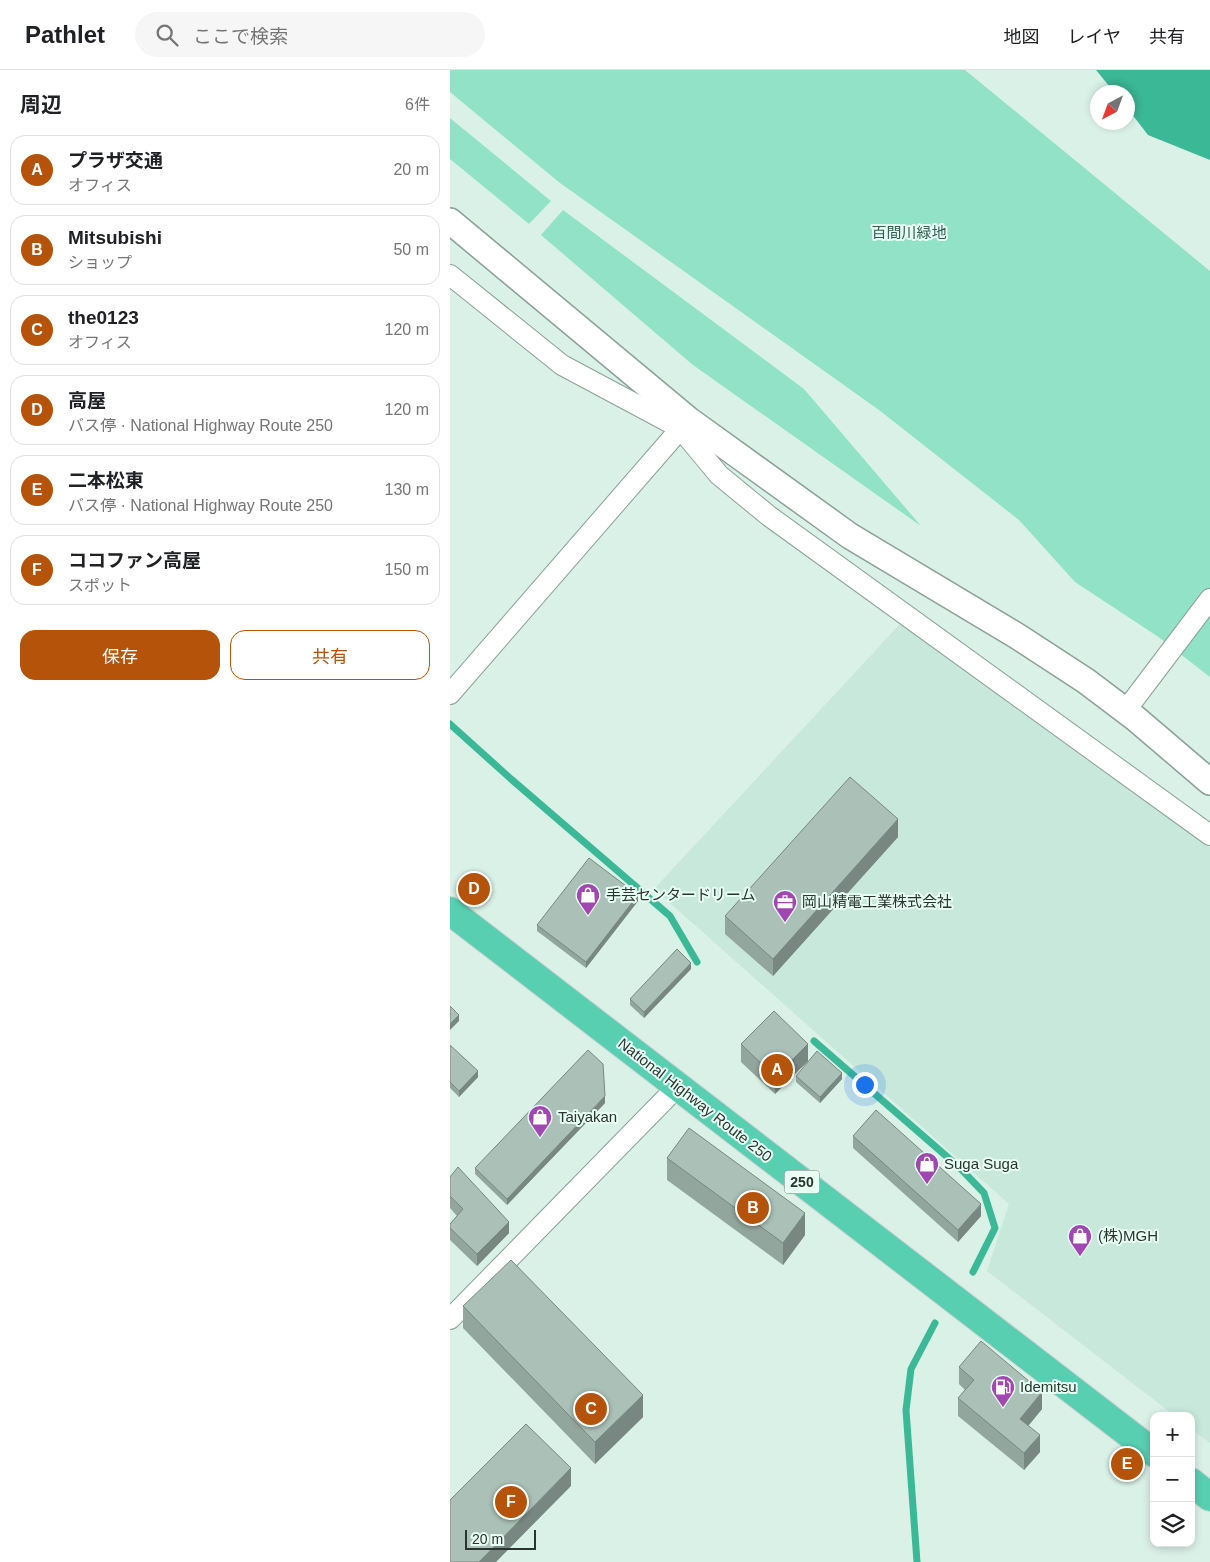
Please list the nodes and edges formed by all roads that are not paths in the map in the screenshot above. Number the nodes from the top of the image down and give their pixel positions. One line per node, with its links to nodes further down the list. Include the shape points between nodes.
1 (450, 221): 3 (street)
2 (450, 275): 3 (street, via 562,365)
3 (684, 424): 5 (street); 6 (street, via 850,536 1017,636); 8 (street, via 719,475 769,516)
4 (1210, 599): 6 (street)
5 (450, 694)
6 (1126, 710): 7 (street)
7 (1210, 782)
8 (1210, 835)
9 (450, 911): 10 (highway, National Highway Route 250 / 250)
10 (678, 1086): 11 (street); 12 (highway, National Highway Route 250 / 250)
11 (450, 1319)
12 (1150, 1450)
13 (1195, 1485): 14 (highway)
14 (1210, 1497)

